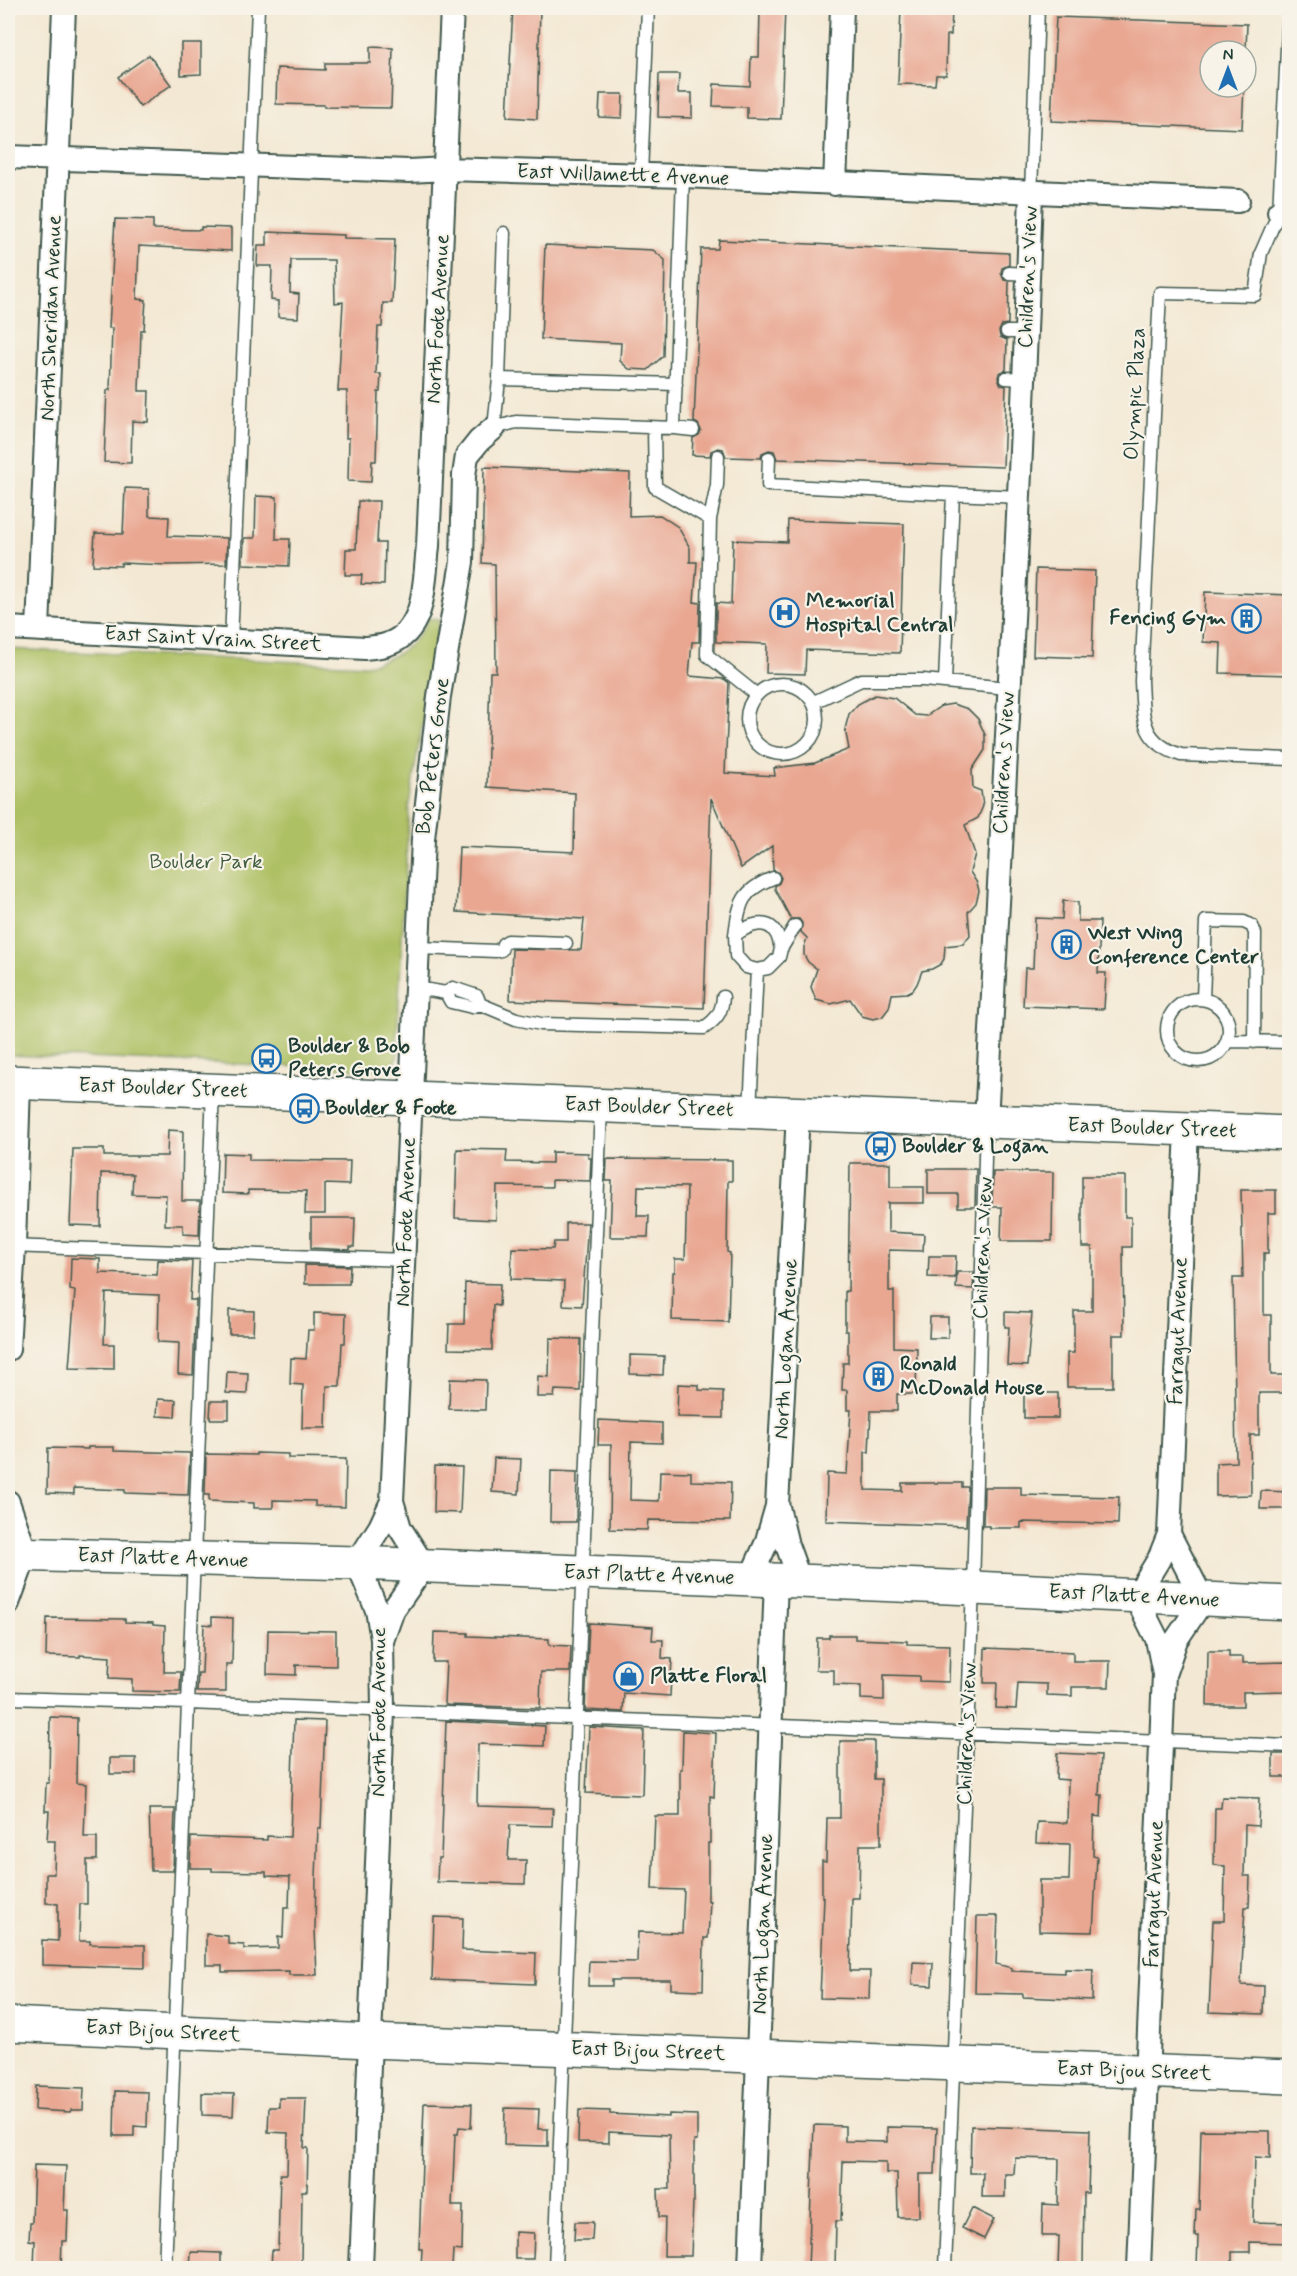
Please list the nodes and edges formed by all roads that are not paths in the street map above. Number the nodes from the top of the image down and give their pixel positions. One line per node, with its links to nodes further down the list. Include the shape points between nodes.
1 (64, 8): 9 (street, North Sheridan Avenue)
2 (258, 8): 10 (lane)
3 (452, 8): 11 (street, North Foote Avenue)
4 (648, 8): 12 (lane)
5 (842, 8): 14 (street)
6 (1038, 8): 15 (lane)
7 (1289, 8): 17 (lane, Olympic Plaza)
8 (8, 157): 9 (street, East Willamette Avenue)
9 (58, 159): 10 (street, East Willamette Avenue); 32 (street, North Sheridan Avenue)
10 (252, 165): 11 (street, East Willamette Avenue); 33 (lane)
11 (444, 170): 12 (street, East Willamette Avenue); 31 (street, North Foote Avenue, via 428,546 422,599)
12 (641, 175): 13 (street, East Willamette Avenue)
13 (683, 176): 14 (street, East Willamette Avenue); 20 (lane)
14 (836, 184): 15 (street, East Willamette Avenue)
15 (1031, 192): 16 (street, East Willamette Avenue); 28 (street, Children's View, via 1019,273 1015,378 1013,445)
16 (1238, 201)
17 (1285, 213): 38 (lane, Olympic Plaza, via 1262,253 1255,295 1160,293 1141,681 1142,715 1149,735 1164,749 1180,755)
18 (504, 233): 19 (lane)
19 (499, 379): 20 (lane); 21 (lane)
20 (676, 384): 23 (lane)
21 (494, 428): 22 (lane, via 516,422); 43 (street, Bob Peters Grove, via 467,456 464,475 462,562 439,696 423,839)
22 (654, 428): 23 (lane); 29 (lane, via 655,487)
23 (674, 428): 24 (lane)
24 (693, 430)
25 (718, 456): 29 (lane)
26 (769, 458): 27 (lane, via 768,485)
27 (953, 494): 28 (lane); 34 (lane)
28 (1020, 497): 35 (street, Children's View)
29 (710, 519): 36 (lane, via 707,655)
30 (8, 628): 32 (street, East Saint Vrain Street)
31 (412, 628): 33 (street, East Saint Vrain Street, via 389,644 365,648)
32 (38, 629): 33 (street, East Saint Vrain Street)
33 (231, 641)
34 (945, 682): 35 (lane); 37 (lane, via 861,680)
35 (1008, 688): 58 (street, Children's View)
36 (757, 695): 37 (lane, via 776,684 787,684 798,687); 37 (lane, via 748,714 748,726 758,745 778,754 799,750 808,743 814,734)
37 (814, 702)
38 (1290, 759)
39 (773, 878): 41 (lane, via 745,895)
40 (795, 926): 44 (lane)
41 (735, 935): 44 (lane, via 751,925 766,925 777,935); 45 (lane, via 734,948 740,962)
42 (566, 943): 43 (lane, via 508,941 496,951)
43 (419, 948): 46 (street, Bob Peters Grove)
44 (781, 949): 45 (lane, via 774,963)
45 (757, 970): 56 (lane)
46 (417, 988): 47 (lane, via 446,993 451,1002 472,1007 480,1004 516,1019 541,1024 704,1028 715,1021 722,1009); 54 (street, Bob Peters Grove)
47 (723, 996)
48 (1203, 999): 49 (lane, via 1225,1015 1230,1032); 49 (lane, via 1182,1003 1168,1019 1166,1030 1173,1051 1182,1058 1203,1061 1214,1058); 50 (lane, via 1206,921 1244,922 1252,926)
49 (1227, 1041): 50 (lane)
50 (1254, 1042): 51 (lane)
51 (1290, 1042)
52 (13, 1082): 53 (street, East Boulder Street); 61 (street)
53 (213, 1090): 54 (street, East Boulder Street); 62 (lane)
54 (411, 1098): 55 (street, East Boulder Street); 63 (street, North Foote Avenue)
55 (601, 1106): 56 (street, East Boulder Street); 73 (lane)
56 (750, 1112): 57 (street, East Boulder Street)
57 (798, 1113): 58 (street, East Boulder Street); 67 (street, North Logan Avenue)
58 (987, 1121): 59 (street, East Boulder Street); 75 (lane, Children's View)
59 (1187, 1129): 60 (street, East Boulder Street); 68 (street, Farragut Avenue)
60 (1290, 1133)
61 (11, 1246): 62 (lane); 64 (street)
62 (206, 1251): 63 (lane); 70 (lane)
63 (405, 1260): 65 (street, North Foote Avenue)
64 (8, 1349)
65 (392, 1501): 71 (street, North Foote Avenue); 72 (street, via 400,1528)
66 (8, 1502): 69 (street)
67 (777, 1506): 74 (street, North Logan Avenue, via 766,1544); 74 (street, via 787,1545)
68 (1169, 1534): 76 (street, Farragut Avenue); 77 (street, Farragut Avenue)
69 (17, 1554): 70 (street, East Platte Avenue); 78 (street)
70 (194, 1558): 71 (street, East Platte Avenue); 83 (lane)
71 (357, 1563): 72 (street, East Platte Avenue); 80 (street, North Foote Avenue, via 377,1610)
72 (424, 1566): 73 (street, East Platte Avenue); 80 (street, via 393,1610)
73 (583, 1573): 74 (street, East Platte Avenue); 85 (lane)
74 (776, 1580): 75 (street, East Platte Avenue); 86 (street, North Logan Avenue)
75 (973, 1588): 76 (street, East Platte Avenue); 87 (lane, Children's View)
76 (1136, 1597): 77 (street, East Platte Avenue); 81 (street, Farragut Avenue, via 1157,1639)
77 (1203, 1600): 79 (street, East Platte Avenue); 81 (street, via 1176,1640)
78 (8, 1603)
79 (1290, 1604)
80 (382, 1639): 84 (street, North Foote Avenue)
81 (1164, 1674): 88 (street, Farragut Avenue)
82 (8, 1698): 83 (lane)
83 (188, 1703): 84 (lane); 91 (lane)
84 (383, 1711): 85 (lane); 92 (street, North Foote Avenue)
85 (578, 1718): 86 (lane); 93 (lane)
86 (771, 1726): 87 (lane); 94 (street, North Logan Avenue)
87 (967, 1735): 88 (lane); 95 (lane, Children's View)
88 (1160, 1741): 89 (lane); 96 (street, Farragut Avenue)
89 (1290, 1746)
90 (8, 2024): 91 (street, East Bijou Street)
91 (174, 2031): 92 (street, East Bijou Street); 98 (lane)
92 (370, 2041): 93 (street, East Bijou Street); 99 (street, North Foote Avenue)
93 (564, 2047): 94 (street, East Bijou Street); 100 (lane)
94 (758, 2055): 95 (street, East Bijou Street); 101 (street, North Logan Avenue)
95 (954, 2065): 96 (street, East Bijou Street); 102 (lane, Children's View)
96 (1147, 2072): 97 (street, East Bijou Street); 103 (street, Farragut Avenue)
97 (1290, 2077)
98 (165, 2268)
99 (361, 2268)
100 (555, 2268)
101 (750, 2268)
102 (945, 2268)
103 (1139, 2268)

